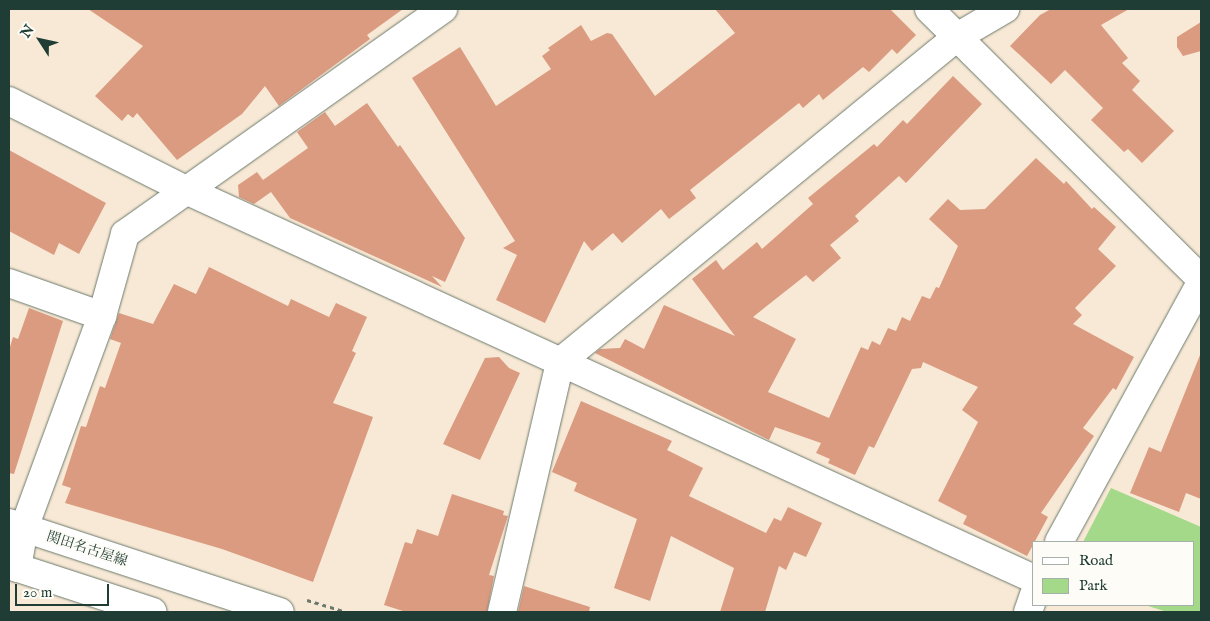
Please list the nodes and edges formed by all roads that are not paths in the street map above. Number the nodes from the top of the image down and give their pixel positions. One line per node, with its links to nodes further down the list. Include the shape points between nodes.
1 (442, 9): 6 (street)
2 (929, 9): 4 (street)
3 (1005, 9): 4 (street)
4 (957, 37): 7 (street); 11 (street)
5 (9, 101): 6 (street)
6 (188, 191): 10 (street, via 125,234); 11 (street)
7 (1201, 279)
8 (9, 283): 10 (street)
9 (1201, 283): 13 (street)
10 (102, 316): 12 (street)
11 (560, 362): 15 (street); 18 (street)
12 (17, 526): 14 (street); 16 (street, 関田名古屋線)
13 (1061, 541)
14 (13, 566): 17 (street)
15 (1032, 578)
16 (290, 605)
17 (153, 612)
18 (502, 612)

